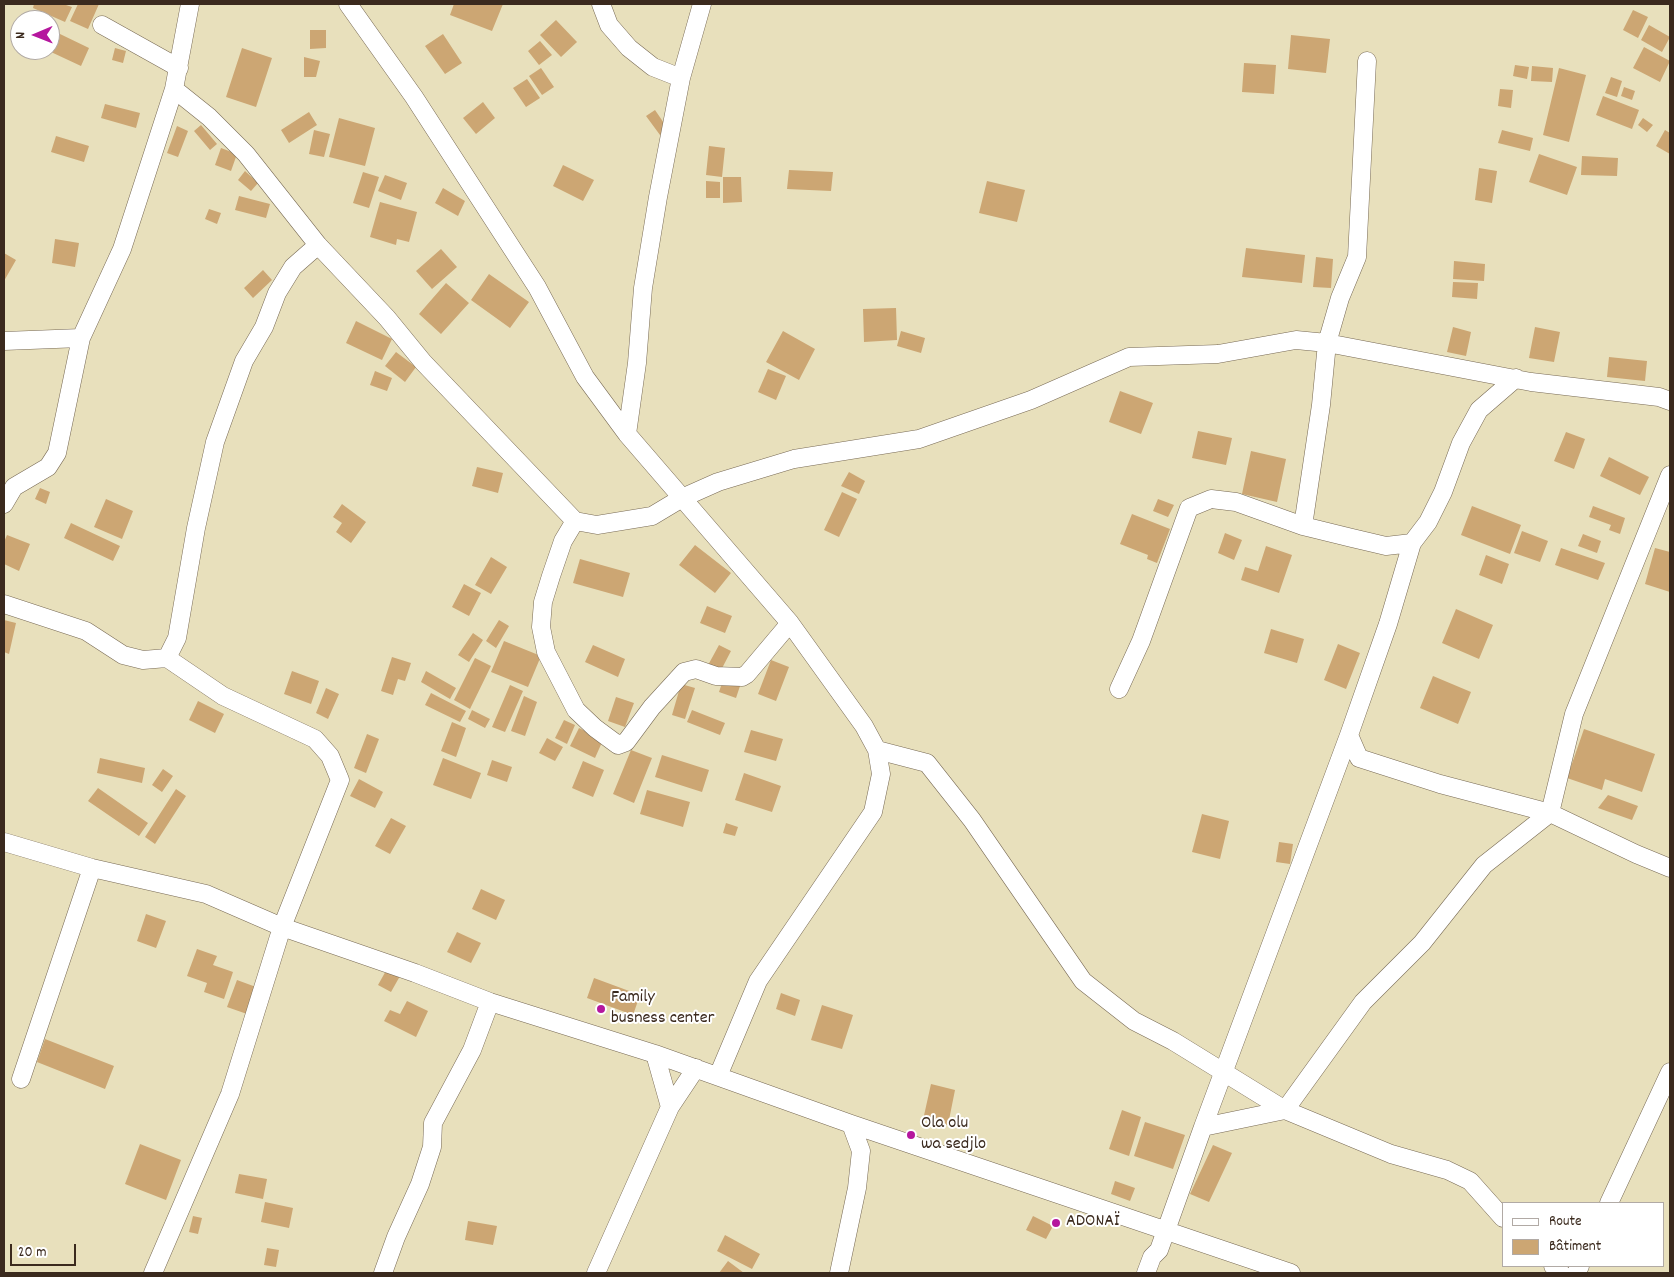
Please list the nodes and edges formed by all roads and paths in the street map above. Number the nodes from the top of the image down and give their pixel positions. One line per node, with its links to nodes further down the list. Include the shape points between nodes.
1 (190, 4): 7 (street)
2 (348, 4): 16 (street, via 414,97 537,287 585,377)
3 (601, 4): 8 (street, via 609,25 629,48 653,67)
4 (702, 4): 8 (street)
5 (102, 25): 7 (street)
6 (1367, 61): 13 (street, via 1357,257)
7 (179, 68): 9 (street)
8 (681, 78): 16 (street, via 643,288 637,363)
9 (174, 89): 10 (street, via 209,117 246,154); 11 (street, via 122,249)
10 (318, 245): 20 (street, via 441,381); 25 (street, via 293,267 277,293 264,327 241,370 215,442 177,638)
11 (81, 338): 12 (street); 19 (street, via 57,453 48,466 14,487)
12 (4, 340)
13 (1327, 342): 14 (street); 18 (street, via 1296,340 1218,354 1129,357 1031,400 919,439 794,459 718,482); 21 (street)
14 (1516, 378): 15 (street); 22 (street, via 1479,410 1461,443 1428,522)
15 (1670, 401)
16 (626, 434): 18 (street)
17 (1670, 475): 29 (street, via 1574,714)
18 (682, 498): 20 (street, via 652,516 624,523 597,525); 24 (street)
19 (4, 504)
20 (575, 521): 24 (street, via 563,541 551,576 543,602 541,627 546,652 576,710 618,744 626,742 684,672 696,668 716,676 742,677)
21 (1303, 526): 22 (street, via 1386,546); 26 (street, via 1236,502 1211,500 1189,508 1141,641)
22 (1412, 542): 27 (street, via 1388,624)
23 (4, 604): 25 (street, via 86,631 123,655 143,660)
24 (790, 623): 28 (street)
25 (167, 658): 33 (street, via 223,696 315,740 330,756 340,780)
26 (1119, 689)
27 (1349, 736): 29 (street, via 1359,758 1440,784); 37 (street)
28 (878, 750): 37 (street, via 927,763 972,820 1083,981 1134,1021); 39 (street, via 881,774 873,812 758,981)
29 (1550, 812): 32 (street); 42 (street, via 1484,866 1422,943 1363,1002)
30 (4, 842): 31 (street)
31 (92, 868): 33 (street, via 206,894); 40 (street)
32 (1670, 868)
33 (282, 927): 34 (street); 48 (street, via 230,1094)
34 (490, 1002): 35 (street); 49 (street, via 472,1050 433,1123 432,1147 420,1184)
35 (656, 1054): 36 (street); 41 (street)
36 (696, 1068): 39 (street); 41 (street)
37 (1222, 1072): 42 (street); 44 (street)
38 (1670, 1072): 45 (street)
39 (718, 1076): 43 (street)
40 (21, 1079)
41 (670, 1107): 50 (street)
42 (1285, 1110): 44 (street); 46 (street, via 1391,1154 1447,1170 1470,1181)
43 (852, 1124): 47 (street); 51 (street, via 861,1151 857,1188)
44 (1203, 1127): 47 (street)
45 (1609, 1202)
46 (1502, 1217)
47 (1166, 1230): 52 (street); 53 (street)
48 (154, 1273)
49 (383, 1273)
50 (596, 1273)
51 (839, 1273)
52 (1146, 1273)
53 (1291, 1273)

